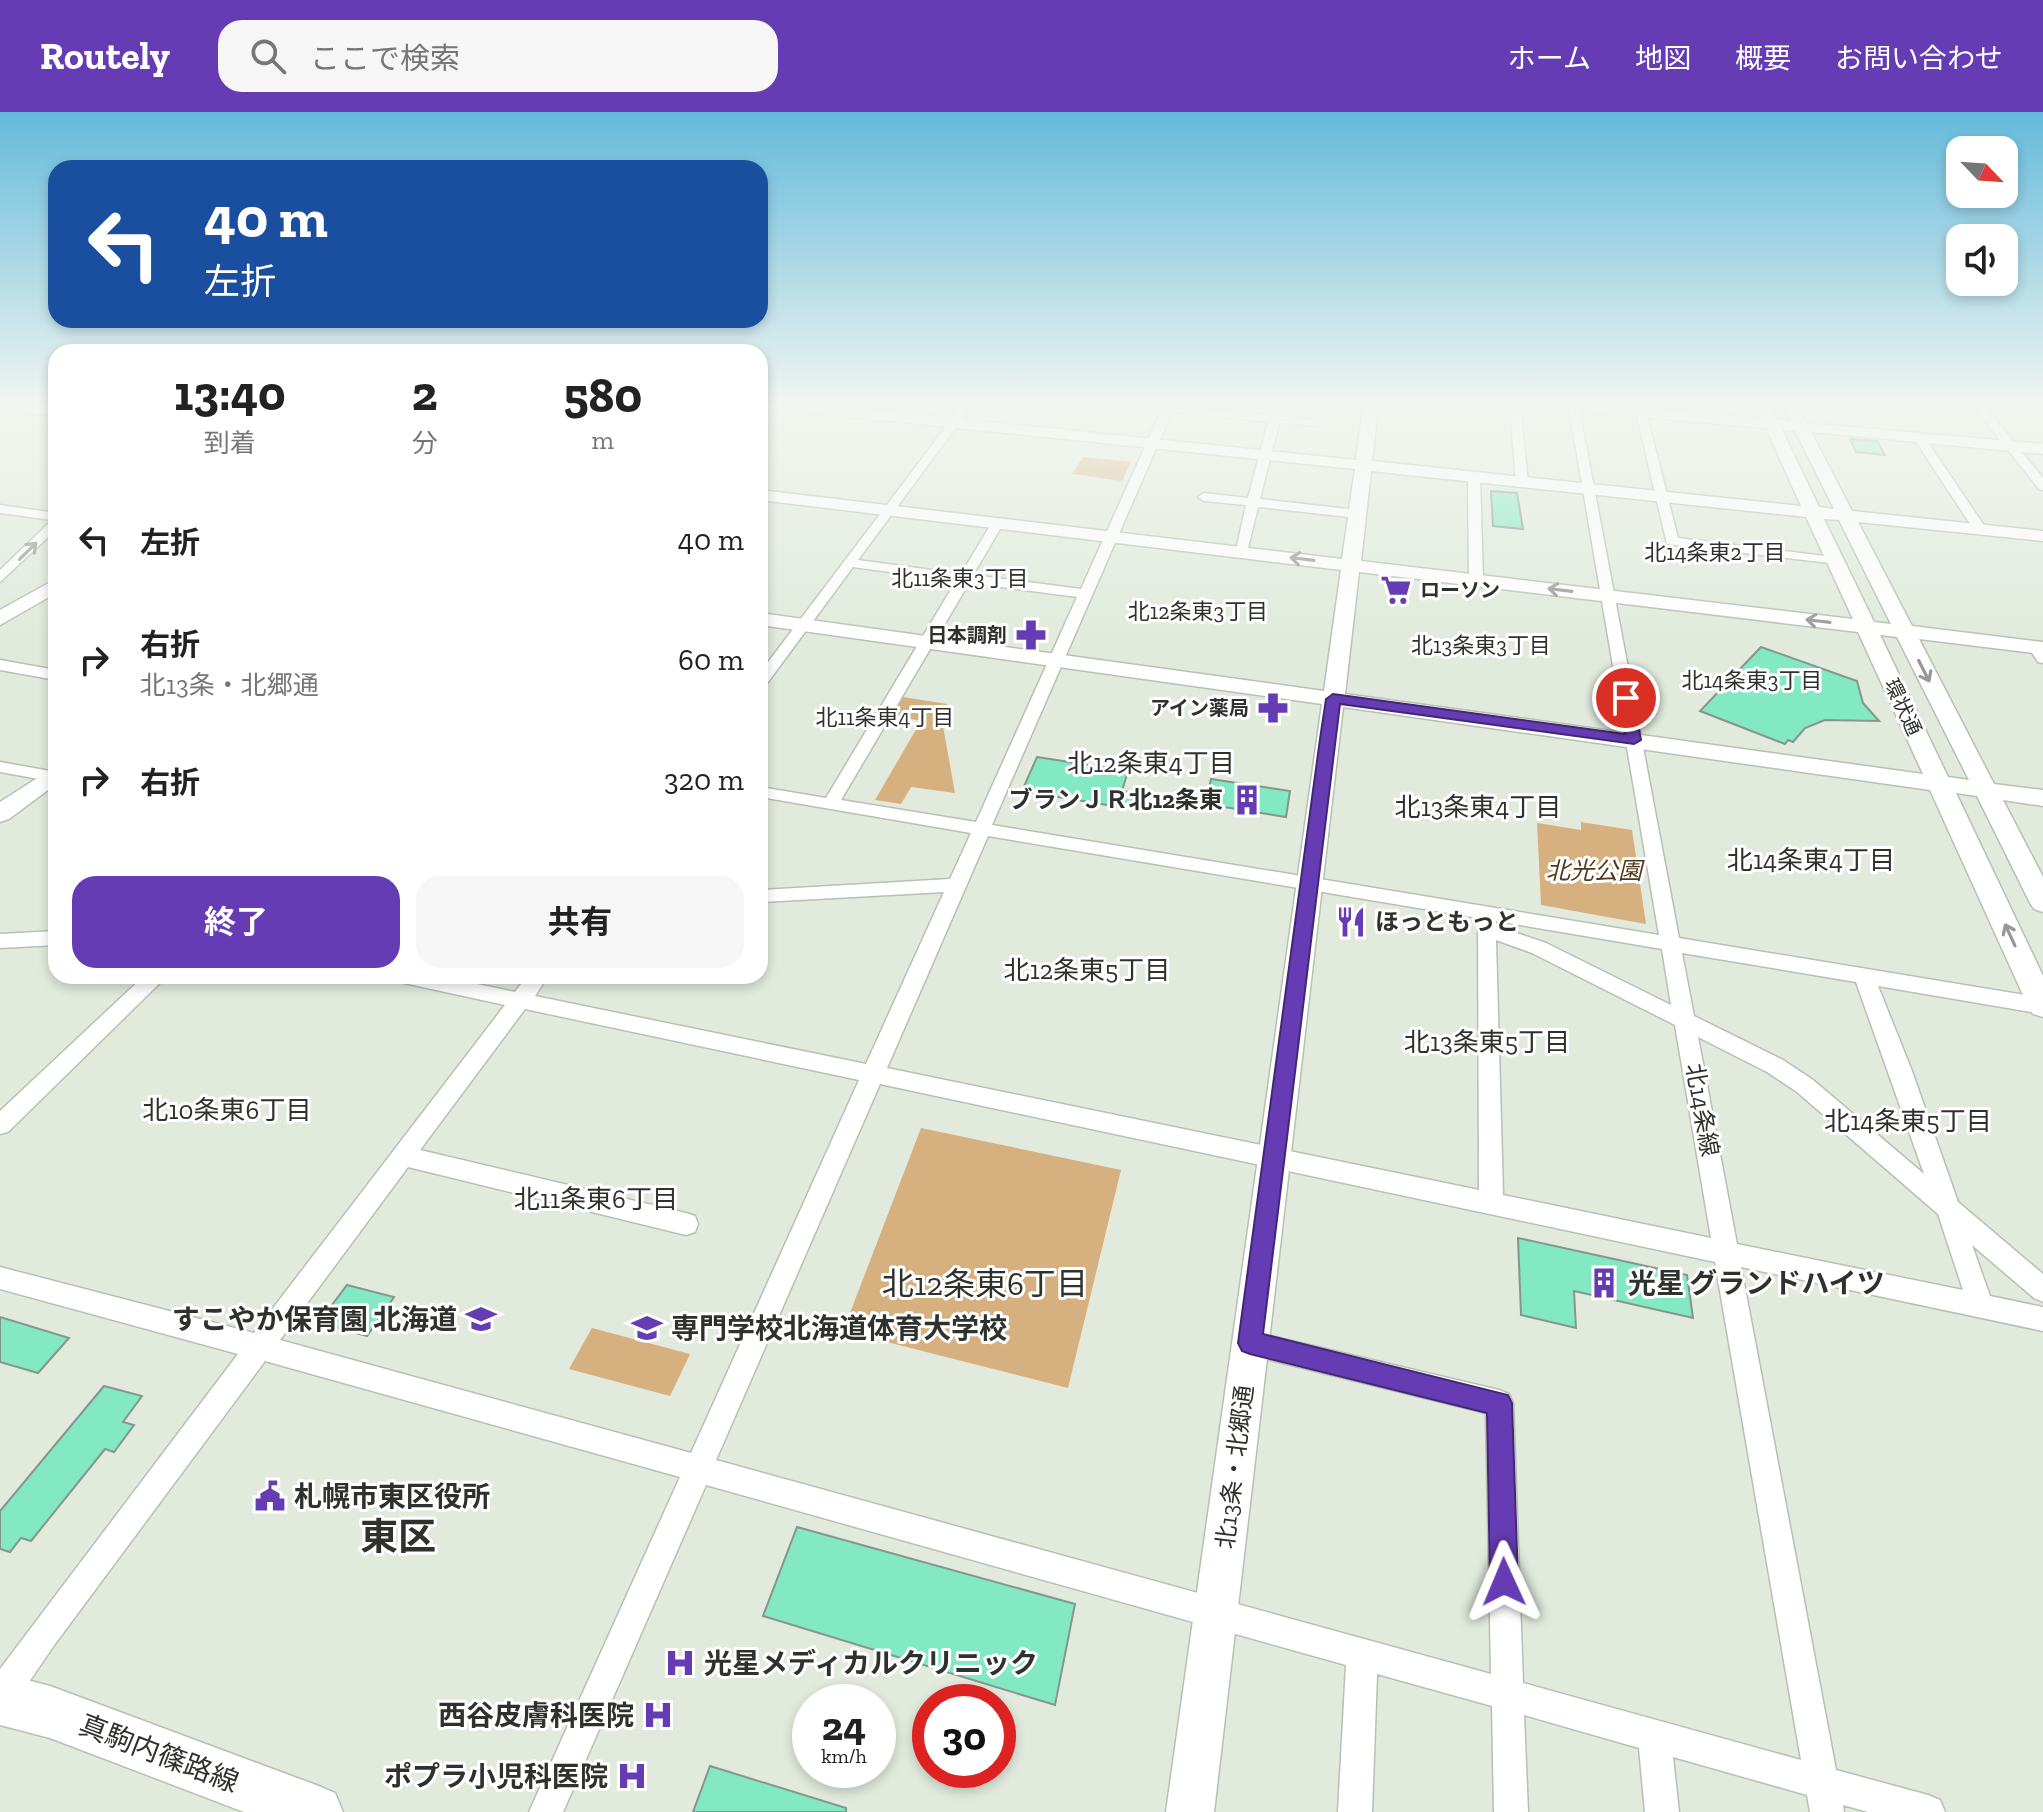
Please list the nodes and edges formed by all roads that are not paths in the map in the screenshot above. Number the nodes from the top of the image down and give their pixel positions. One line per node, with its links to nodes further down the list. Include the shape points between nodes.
1 (906, 487): 17 (street)
2 (1133, 487): 26 (street)
3 (1256, 487): 15 (street)
4 (1360, 487): 19 (street, 北13条・北郷通)
5 (1474, 487): 33 (street)
6 (1573, 487): 11 (street)
7 (1659, 487): 13 (street)
8 (1800, 487): 18 (street, 環状通)
9 (1832, 487): 20 (street, 環状通)
10 (1953, 487): 24 (street)
11 (1589, 489): 13 (street); 36 (street, 北14条線)
12 (768, 496): 17 (street)
13 (1661, 496): 18 (street); 28 (street, via 1672,541)
14 (1204, 497): 15 (street)
15 (1252, 503): 19 (street); 27 (street)
16 (0, 509): 21 (street)
17 (889, 511): 22 (street); 29 (street)
18 (1811, 512): 20 (street); 28 (street, 環状通)
19 (1357, 514): 30 (street, 北13条・北郷通)
20 (1846, 515): 24 (street); 41 (street, 環状通)
21 (48, 518)
22 (997, 524): 26 (street); 32 (street)
23 (48, 528): 31 (street, one-way to 23)
24 (1981, 530): 25 (street)
25 (2043, 536)
26 (1111, 537): 27 (street); 35 (street)
27 (1240, 552): 30 (street, one-way to 27)
28 (1833, 561): 40 (street, 環状通)
29 (850, 563): 32 (street); 39 (street)
30 (1350, 565): 33 (street); 48 (street, 北13条・北郷通)
31 (0, 578)
32 (965, 579): 35 (street); 42 (street)
33 (1476, 580): 36 (street, one-way to 33)
34 (48, 590): 37 (street)
35 (1085, 594): 44 (street)
36 (1608, 596): 40 (street, one-way to 36); 49 (street, 北14条線)
37 (0, 619)
38 (768, 620): 39 (street)
39 (801, 625): 42 (street); 46 (street)
40 (1866, 627): 41 (street); 53 (street, 環状通)
41 (1904, 631): 43 (street); 54 (street, 環状通, one-way to 54)
42 (927, 642): 44 (street); 57 (street)
43 (2041, 652)
44 (1056, 660): 48 (street); 59 (street)
45 (0, 665): 47 (street)
46 (768, 668)
47 (48, 674)
48 (1333, 699): 49 (street); 60 (street, 北13条・北郷通)
49 (1634, 740): 53 (street); 67 (street, 北14条線)
50 (0, 767): 51 (street)
51 (48, 775)
52 (48, 781): 58 (street)
53 (1940, 784): 54 (street); 73 (street, 環状通, one-way to 53)
54 (1986, 790): 56 (street); 63 (street, 環状通)
55 (768, 793): 57 (street)
56 (2043, 798)
57 (831, 803): 59 (street)
58 (0, 814)
59 (983, 829): 60 (street); 61 (street)
60 (1308, 884): 64 (street); 78 (street, 北13条・北郷通)
61 (957, 885): 62 (street); 75 (street)
62 (768, 896)
63 (2043, 903)
64 (1486, 922): 67 (street); 74 (street); 79 (street)
65 (48, 938): 66 (street)
66 (0, 941)
67 (1672, 945): 68 (street); 74 (street, 北14条線)
68 (1864, 977): 73 (street); 80 (street)
69 (149, 984): 76 (street)
70 (439, 984): 72 (street)
71 (532, 984): 72 (street)
72 (519, 1002): 75 (street); 77 (street)
73 (2043, 1006)
74 (1685, 1019): 80 (street, via 1805,1086); 82 (street, 北14条線)
75 (873, 1075): 78 (street); 89 (street)
76 (0, 1125)
77 (403, 1156): 81 (street); 88 (street)
78 (1273, 1161): 79 (street); 87 (street, 北13条・北郷通)
79 (1491, 1205): 82 (street)
80 (1947, 1206): 84 (street); 85 (street)
81 (686, 1224)
82 (1728, 1254): 85 (street); 95 (street, 北14条線)
83 (0, 1278): 88 (street)
84 (2043, 1290)
85 (1981, 1306): 86 (street)
86 (2043, 1319)
87 (1250, 1343): 90 (street, 北13条・北郷通); 92 (street, via 1499,1403)
88 (259, 1347): 89 (street); 93 (street)
89 (698, 1469): 90 (street); 97 (street)
90 (1216, 1615): 91 (street); 98 (street, 北13条・北郷通)
91 (1362, 1655): 92 (street); 99 (street)
92 (1506, 1694): 94 (street); 100 (street)
93 (0, 1698): 96 (main road, 真駒内篠路線)
94 (1654, 1734): 95 (street); 101 (street)
95 (1821, 1783): 102 (street, 北14条線); 103 (street)
96 (316, 1812)
97 (546, 1812)
98 (1190, 1812)
99 (1355, 1812)
100 (1511, 1812)
101 (1662, 1812)
102 (1827, 1812)
103 (1928, 1812)

